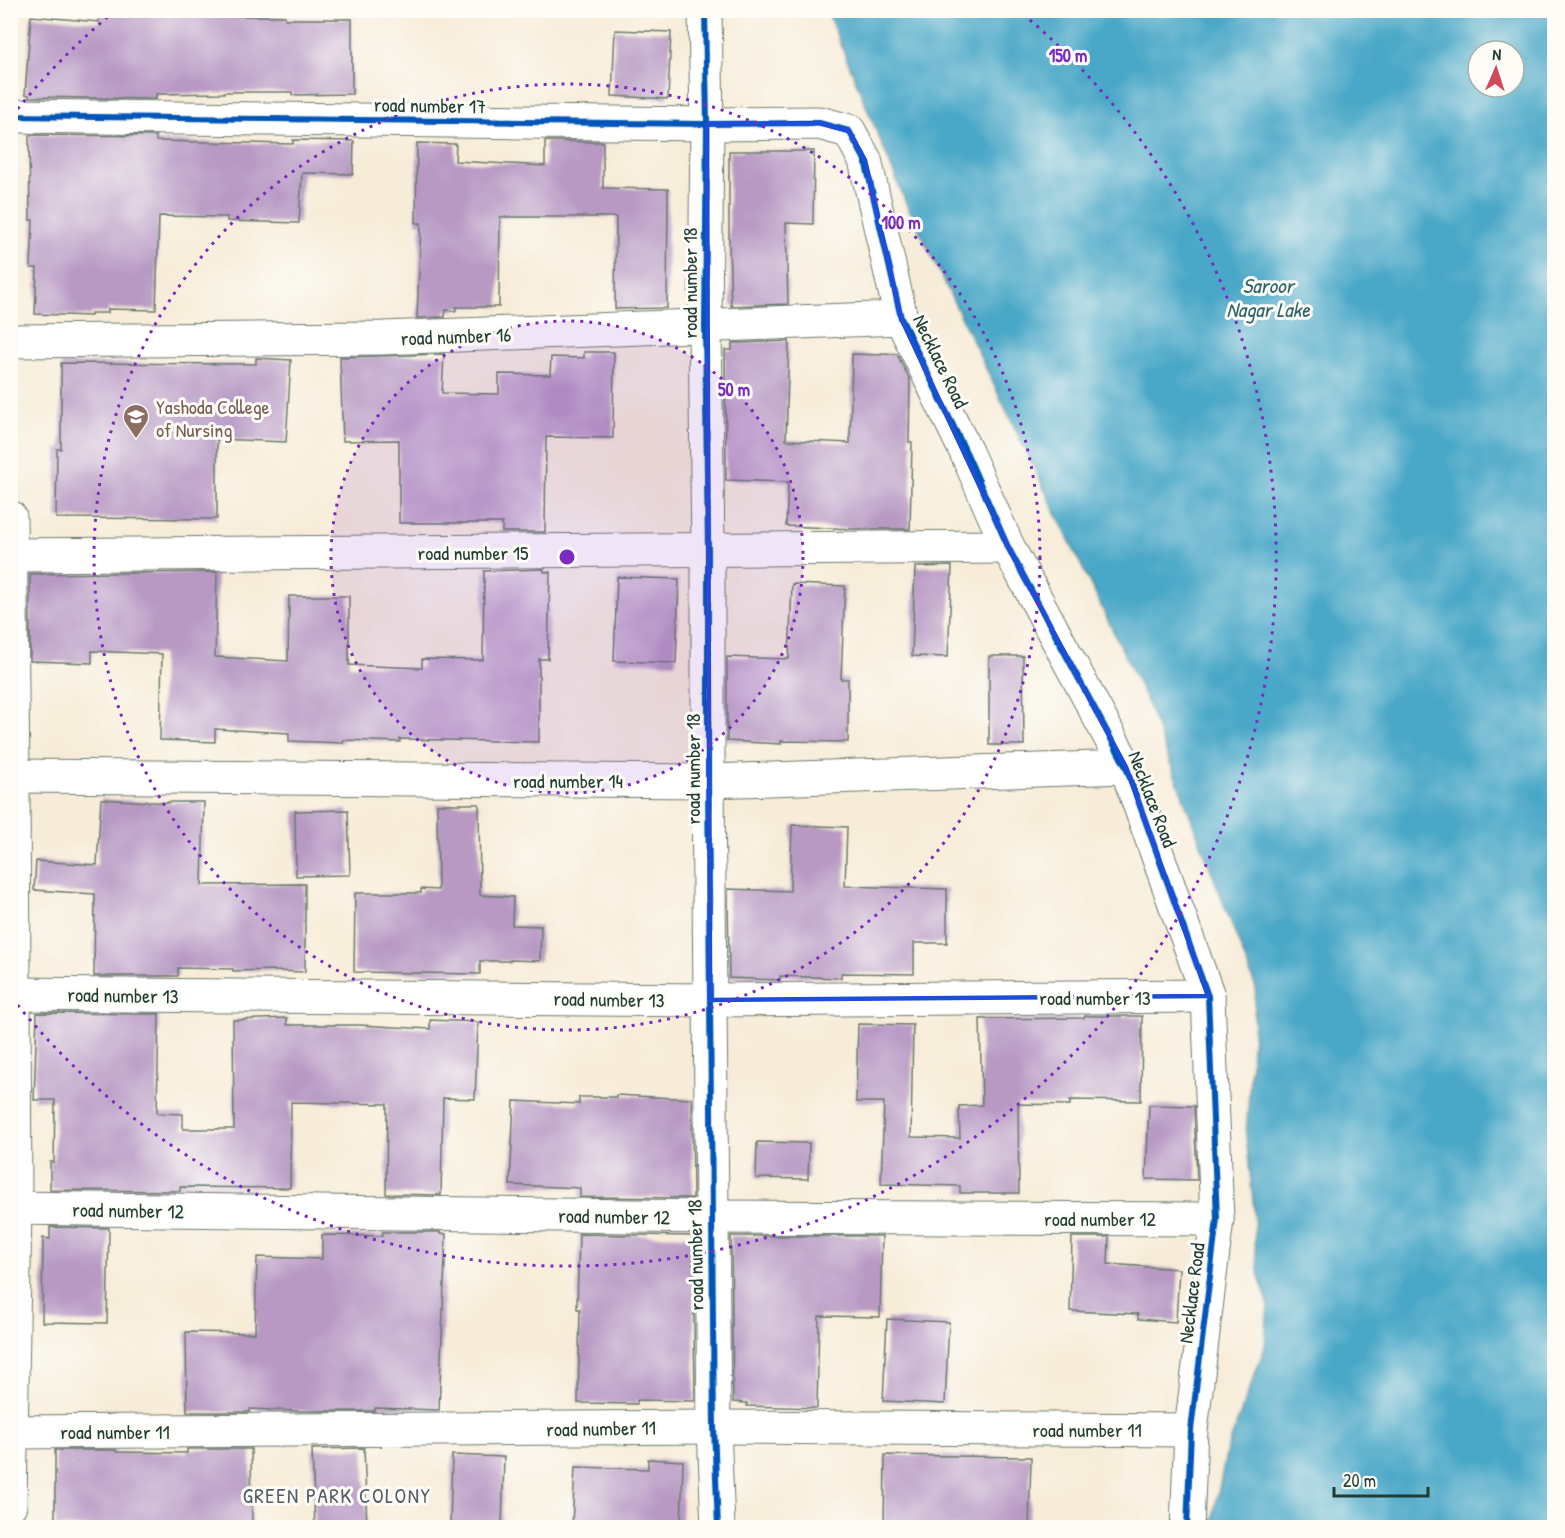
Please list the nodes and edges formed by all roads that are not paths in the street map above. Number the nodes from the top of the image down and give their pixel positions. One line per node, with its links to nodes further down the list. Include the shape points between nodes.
1 (705, 10): 3 (street, road number 18)
2 (10, 116): 3 (street, road number 17)
3 (707, 124): 4 (street, road number 17, via 819,123); 6 (street, road number 18)
4 (849, 131): 5 (street, Necklace Road, via 865,160)
5 (901, 318): 6 (street, road number 16); 9 (street, Necklace Road, via 968,454)
6 (705, 326): 7 (street, road number 16, via 382,338); 10 (street, road number 18)
7 (10, 341)
8 (10, 517): 11 (street)
9 (1008, 547): 10 (street, road number 15); 12 (street, Necklace Road)
10 (708, 550): 11 (street, road number 15); 14 (street, road number 18)
11 (11, 555): 13 (street)
12 (1126, 767): 14 (street, road number 14); 16 (street, Necklace Road)
13 (12, 776): 14 (street, road number 14); 15 (street)
14 (708, 781): 17 (street, road number 18)
15 (12, 994): 17 (street, road number 13); 18 (street)
16 (1208, 996): 17 (street, road number 13); 20 (street, Necklace Road)
17 (710, 1000): 19 (street, road number 18)
18 (13, 1208): 19 (street, road number 12); 23 (street)
19 (711, 1217): 20 (street, road number 12); 21 (street, road number 18)
20 (1217, 1219): 22 (street, Necklace Road)
21 (714, 1427): 22 (street, road number 11); 23 (street, road number 11); 25 (street, road number 18)
22 (1191, 1430): 26 (street, Necklace Road)
23 (11, 1432): 24 (street)
24 (10, 1505)
25 (718, 1527)
26 (1187, 1527)

